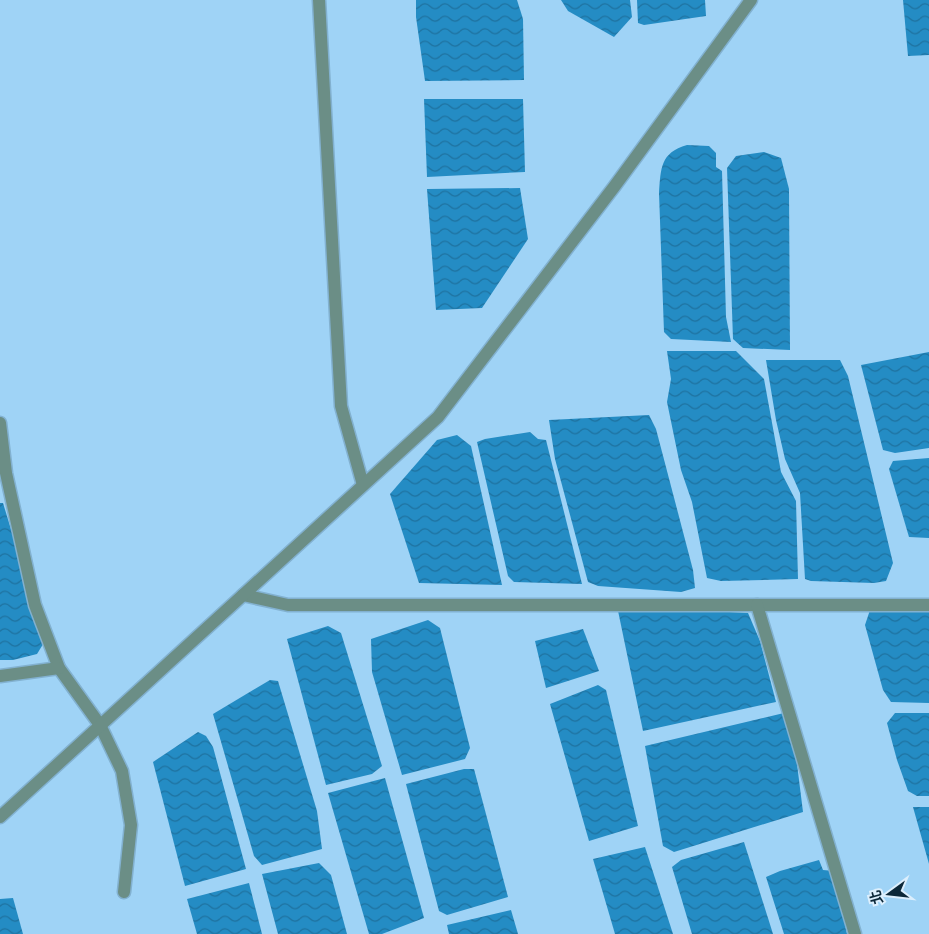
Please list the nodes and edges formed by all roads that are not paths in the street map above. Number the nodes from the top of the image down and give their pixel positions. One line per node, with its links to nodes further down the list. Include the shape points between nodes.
1 (319, 0): 4 (street, via 341,406)
2 (751, 0): 4 (street, via 614,187 438,417)
3 (0, 422): 8 (street, via 6,473 35,605)
4 (363, 485): 5 (street)
5 (242, 595): 6 (street, via 288,605); 10 (street)
6 (757, 605): 7 (street); 13 (street)
7 (929, 605)
8 (59, 668): 9 (street); 10 (street)
9 (0, 676)
10 (100, 725): 11 (street); 12 (street, via 122,771 131,825)
11 (0, 817)
12 (124, 892)
13 (855, 934)

